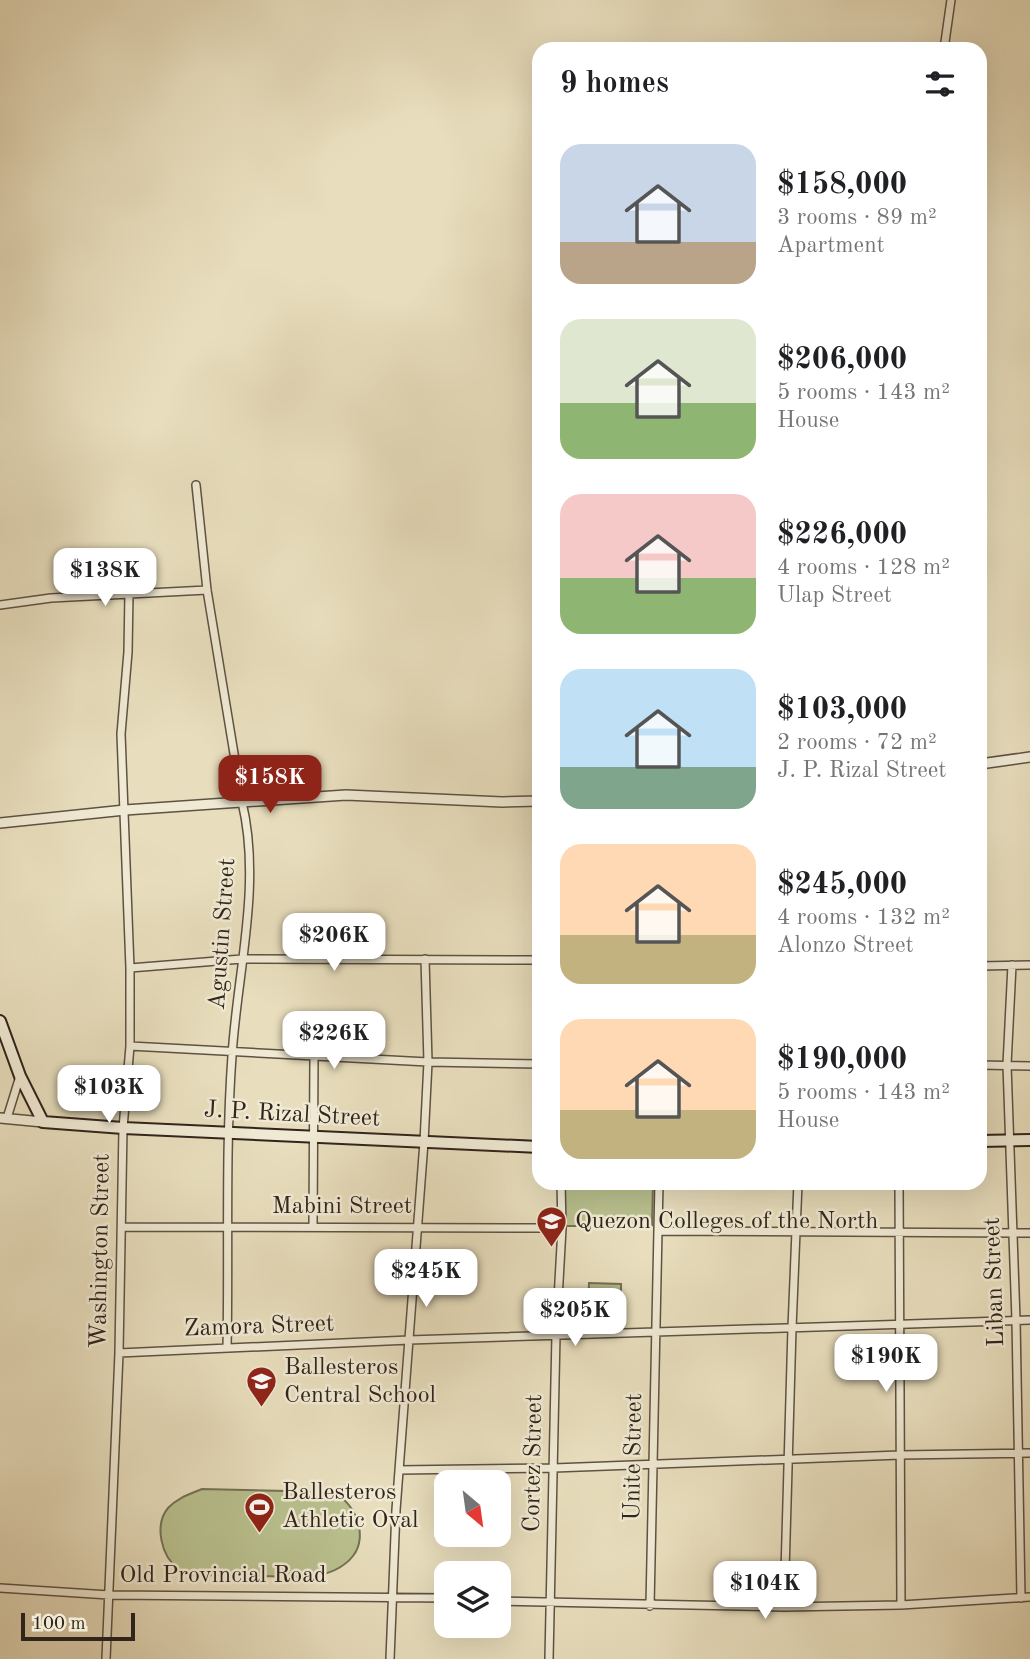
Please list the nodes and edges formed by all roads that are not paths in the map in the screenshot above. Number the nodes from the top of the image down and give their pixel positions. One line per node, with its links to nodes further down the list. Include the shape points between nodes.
1 (951, 0): 2 (street)
2 (945, 42)
3 (197, 485): 4 (street, Agustin Street)
4 (208, 590): 5 (street); 10 (street, Agustin Street)
5 (129, 593): 6 (street); 11 (street, Washington Street, via 121,734)
6 (0, 605)
7 (1030, 757): 8 (street)
8 (987, 763)
9 (532, 801): 10 (street, via 346,795)
10 (242, 802): 11 (street); 13 (street, Agustin Street, via 250,875)
11 (125, 810): 12 (street); 19 (street, Washington Street)
12 (0, 822)
13 (243, 959): 14 (street); 19 (street); 22 (street, Agustin Street)
14 (425, 959): 15 (street); 24 (street)
15 (532, 960)
16 (1012, 965): 17 (street); 18 (street); 27 (street, Liban Street)
17 (1030, 965)
18 (987, 966)
19 (130, 968): 21 (street, Washington Street)
20 (0, 1021): 29 (main road)
21 (130, 1046): 22 (street); 32 (street, Washington Street)
22 (232, 1052): 23 (street); 33 (street, Agustin Street)
23 (314, 1056): 24 (street); 34 (street)
24 (428, 1062): 25 (street); 38 (street)
25 (532, 1064)
26 (987, 1065): 27 (street)
27 (1007, 1065): 28 (street); 35 (street, Liban Street)
28 (1030, 1066)
29 (20, 1076): 30 (street); 31 (main road)
30 (3, 1118): 31 (street)
31 (43, 1122): 32 (main road, J. P. Rizal Street)
32 (123, 1128): 33 (main road, J. P. Rizal Street); 45 (street, Washington Street)
33 (227, 1133): 34 (main road, J. P. Rizal Street); 46 (street, Agustin Street)
34 (315, 1138): 38 (main road, J. P. Rizal Street); 47 (street)
35 (1010, 1140): 36 (main road); 37 (main road); 52 (street, Liban Street)
36 (1030, 1140)
37 (987, 1141)
38 (424, 1142): 39 (main road, J. P. Rizal Street); 44 (street)
39 (532, 1147)
40 (561, 1190): 48 (street, Cortez Street)
41 (659, 1190): 50 (street, Unite Street)
42 (798, 1190): 51 (street)
43 (899, 1190): 49 (street)
44 (419, 1226): 47 (street, Mabini Street); 48 (street, Mabini Street); 60 (street)
45 (122, 1227): 46 (street, Mabini Street); 62 (street, Washington Street)
46 (229, 1227): 47 (street, Mabini Street); 61 (street, Agustin Street)
47 (313, 1227)
48 (562, 1228): 59 (street, Cortez Street)
49 (899, 1230): 51 (street); 52 (street); 56 (street)
50 (658, 1231): 51 (street); 58 (street, Unite Street)
51 (796, 1231): 57 (street)
52 (1013, 1233): 53 (street); 54 (street, Liban Street)
53 (1030, 1233)
54 (1016, 1320): 55 (street, Zamora Street); 56 (street, Zamora Street); 64 (street, Liban Street)
55 (1030, 1320)
56 (900, 1323): 57 (street, Zamora Street); 65 (street)
57 (792, 1328): 58 (street, Zamora Street); 66 (street)
58 (656, 1332): 59 (street, Zamora Street); 67 (street, Unite Street)
59 (556, 1335): 60 (street, Zamora Street); 68 (street, Cortez Street)
60 (410, 1340): 61 (street, Zamora Street); 69 (street)
61 (226, 1348): 62 (street, Zamora Street)
62 (119, 1353): 71 (street, Washington Street)
63 (1030, 1453): 64 (street)
64 (1018, 1454): 65 (street); 73 (street, Liban Street)
65 (900, 1455): 66 (street); 77 (street)
66 (788, 1460): 67 (street); 79 (street)
67 (654, 1464): 68 (street); 78 (street, Unite Street)
68 (554, 1468): 69 (street); 76 (street, Cortez Street)
69 (399, 1470): 72 (street)
70 (0, 1588): 71 (street, Old Provincial Road)
71 (109, 1595): 72 (street, Old Provincial Road); 80 (street, Washington Street)
72 (393, 1596): 74 (street, Old Provincial Road); 81 (street)
73 (1026, 1597): 77 (street)
74 (434, 1598)
75 (511, 1601): 76 (street)
76 (550, 1603): 78 (street); 82 (street, Cortez Street)
77 (901, 1605): 79 (street)
78 (650, 1606): 79 (street)
79 (784, 1607)
80 (106, 1659)
81 (390, 1659)
82 (549, 1659)

